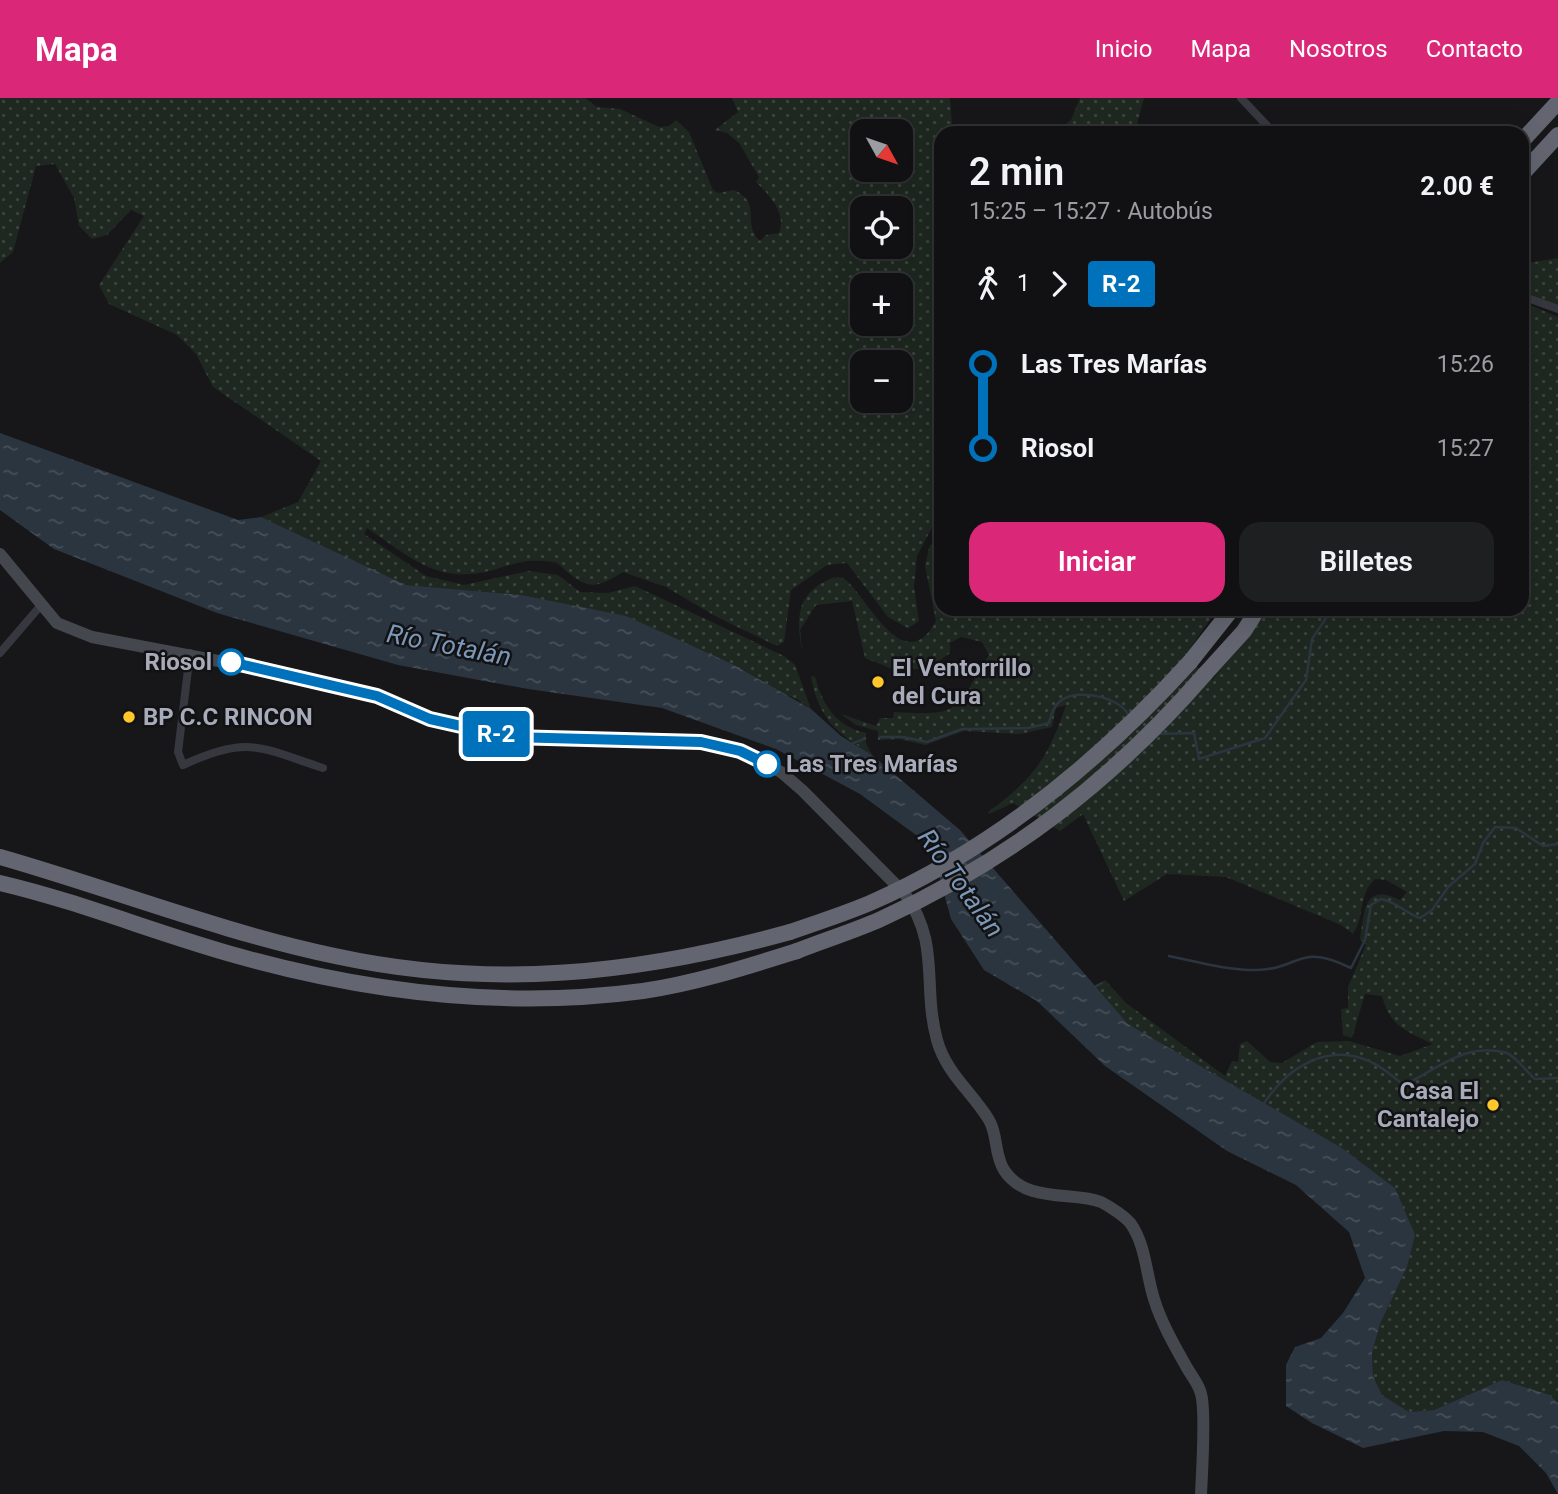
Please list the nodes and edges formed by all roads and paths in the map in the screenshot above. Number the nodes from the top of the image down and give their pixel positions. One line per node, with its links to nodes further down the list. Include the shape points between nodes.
1 (1241, 98): 3 (street)
2 (1558, 102): 4 (highway)
3 (1267, 126)
4 (1529, 133)
5 (1558, 135): 6 (highway)
6 (1529, 166)
7 (1529, 299): 8 (street)
8 (1558, 309)
9 (0, 554): 10 (street)
10 (42, 604): 13 (street); 14 (street, via 57,623 92,636)
11 (1226, 616): 16 (highway, bridge, via 1141,716 1017,820 939,868 869,903 790,932 713,953 569,974 414,970 245,933)
12 (1254, 616): 17 (highway, bridge, via 1156,731 1025,839 949,885 880,919 723,974 645,990 578,997 421,994 329,980 236,956)
13 (0, 653)
14 (190, 653): 15 (street, via 178,752 183,765 220,748 245,744); 18 (street, via 377,696 430,719 510,737 701,742 740,751 780,772 802,790 905,894 926,932 938,1043 957,1081 989,1120 997,1157 1013,1180 1057,1198 1101,1202 1130,1222 1142,1247 1154,1300 1202,1394)
15 (323, 768)
16 (0, 858)
17 (0, 883)
18 (1201, 1494)

